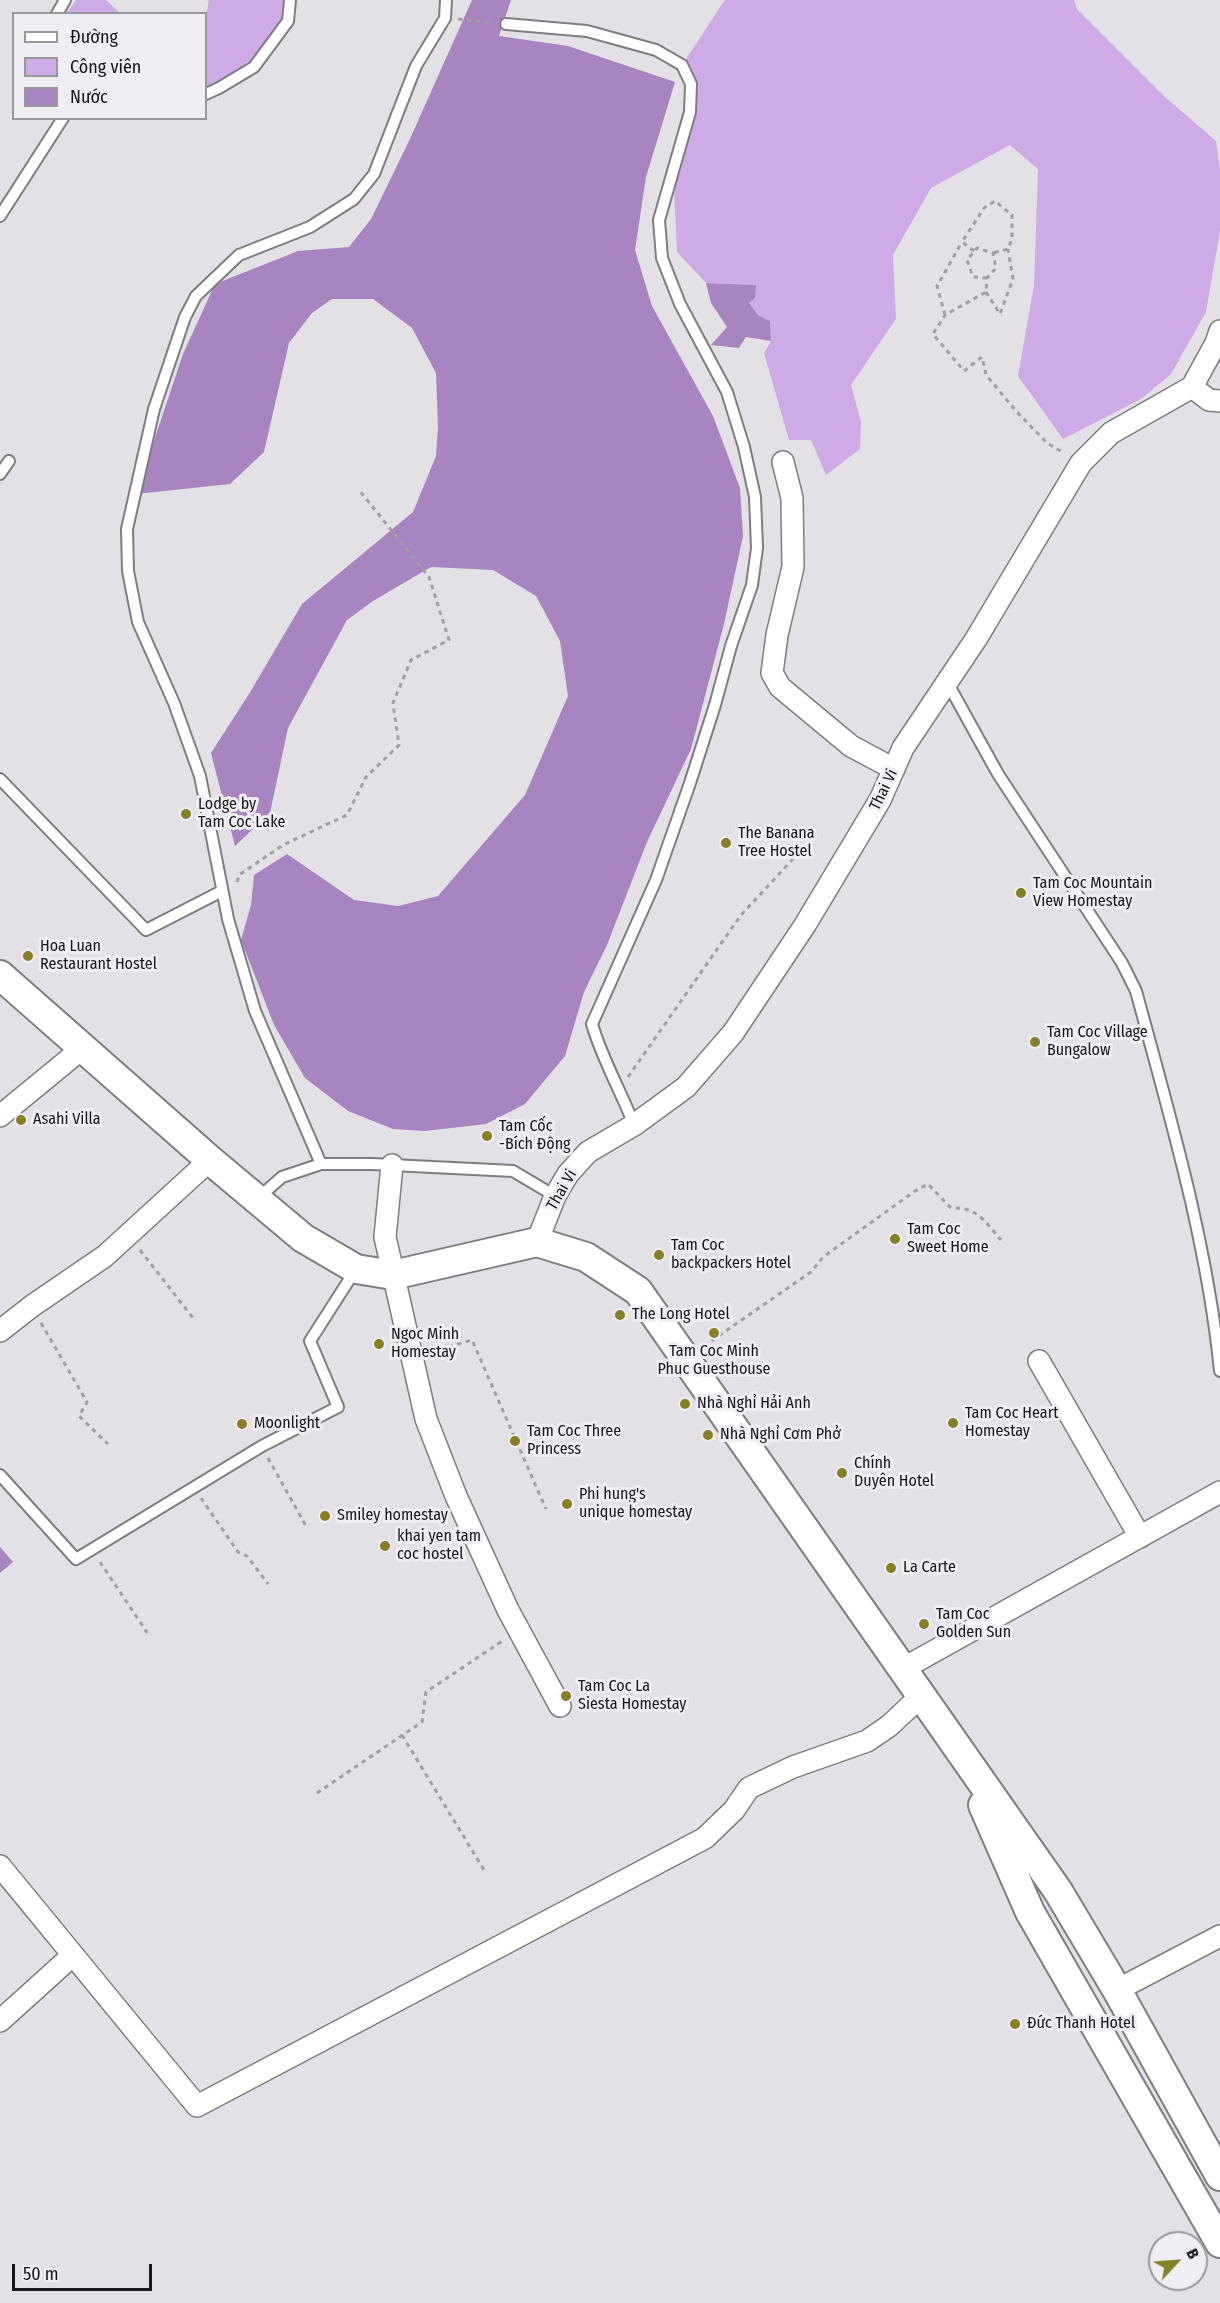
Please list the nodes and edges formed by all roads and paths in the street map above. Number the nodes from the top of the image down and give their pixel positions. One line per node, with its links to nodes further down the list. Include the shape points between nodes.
1 (290, 0): 5 (lane, via 288,21 254,67)
2 (446, 0): 3 (lane)
3 (445, 18): 4 (path); 28 (lane, via 416,66 375,174 354,199 310,227 239,255 196,296 154,409 127,530 128,571 138,622 174,703 200,776)
4 (507, 24): 31 (lane, via 587,31 656,50 682,65 691,84 690,112 659,220 662,258 680,304 727,392 755,496 757,549 752,585 715,705 656,880 592,1024)
5 (207, 94)
6 (62, 120): 7 (lane)
7 (0, 216)
8 (962, 242): 9 (path, via 984,208 995,201 1012,215); 10 (path); 14 (path, via 937,286)
9 (1008, 249): 11 (path); 13 (path, via 1013,279 1000,314)
10 (974, 251): 11 (path, via 977,248); 12 (path, via 967,260 973,277)
11 (993, 253): 12 (path, via 996,268)
12 (987, 278): 13 (path)
13 (986, 292): 14 (path)
14 (945, 315): 20 (path, via 933,334 964,370 982,357 986,375 1016,411 1047,443)
15 (1220, 331): 16 (street)
16 (1192, 387): 17 (street, via 1209,400); 20 (street, Thai Vi, via 1111,433)
17 (1220, 401)
18 (9, 461): 21 (lane)
19 (783, 462): 24 (street, via 792,498 793,567 772,673 780,687 851,746)
20 (1081, 463): 23 (street, Thai Vi)
21 (0, 474)
22 (359, 490): 27 (path, via 429,577 449,640 411,660 393,703 399,745 366,777 347,815 283,845)
23 (947, 682): 24 (street, Thai Vi, via 903,748); 50 (lane, via 998,774 1137,991 1192,1199)
24 (894, 769): 33 (street, Thai Vi, via 880,800 811,915 733,1033 686,1087)
25 (0, 779): 28 (lane, via 146,930)
26 (793, 859): 31 (path, via 741,915)
27 (239, 875)
28 (222, 891): 35 (lane, via 255,1011)
29 (0, 975): 30 (main road)
30 (84, 1047): 32 (street); 34 (main road)
31 (620, 1088): 33 (lane)
32 (0, 1116)
33 (634, 1125): 37 (street, Thai Vi, via 588,1152)
34 (210, 1160): 38 (main road); 39 (street)
35 (321, 1164): 36 (lane); 38 (lane, via 282,1177)
36 (392, 1165): 37 (lane, via 513,1171); 43 (street, via 385,1237)
37 (555, 1196): 41 (street, Thai Vi)
38 (257, 1199): 42 (main road, via 303,1238)
39 (128, 1235): 44 (street, via 105,1256); 45 (path)
40 (1001, 1240): 48 (path, via 977,1212 951,1208 928,1184)
41 (537, 1242): 43 (main road); 48 (main road, via 586,1257 638,1291)
42 (356, 1269): 43 (main road); 52 (lane, via 310,1341 338,1407)
43 (393, 1275): 47 (street)
44 (32, 1306): 46 (street); 51 (path, via 87,1402 79,1416)
45 (194, 1318)
46 (0, 1331)
47 (412, 1358): 56 (path, via 472,1340); 61 (street, via 426,1419)
48 (686, 1359): 63 (main road)
49 (1038, 1361): 58 (street)
50 (1220, 1371)
51 (108, 1444)
52 (262, 1446): 54 (lane); 57 (path)
53 (0, 1475): 54 (lane, via 76,1559)
54 (193, 1486): 60 (path, via 238,1552 248,1556)
55 (1220, 1492): 58 (street)
56 (546, 1509)
57 (306, 1526)
58 (1140, 1537): 63 (street)
59 (100, 1561): 62 (path)
60 (268, 1584)
61 (518, 1631): 65 (street); 66 (path, via 426,1692 422,1722)
62 (148, 1634)
63 (904, 1668): 64 (main road)
64 (922, 1695): 67 (main road); 72 (street, via 890,1726 867,1741 793,1767 749,1788 734,1810 705,1838 197,2106)
65 (560, 1706)
66 (402, 1735): 68 (path); 70 (path)
67 (955, 1742): 73 (main road, via 1058,1891); 76 (main road, via 1030,1912)
68 (317, 1793)
69 (0, 1866): 72 (street)
70 (484, 1870)
71 (1220, 1936): 73 (street)
72 (73, 1955): 74 (street)
73 (1117, 1990): 75 (main road)
74 (0, 2021)
75 (1220, 2176)
76 (1220, 2243)

